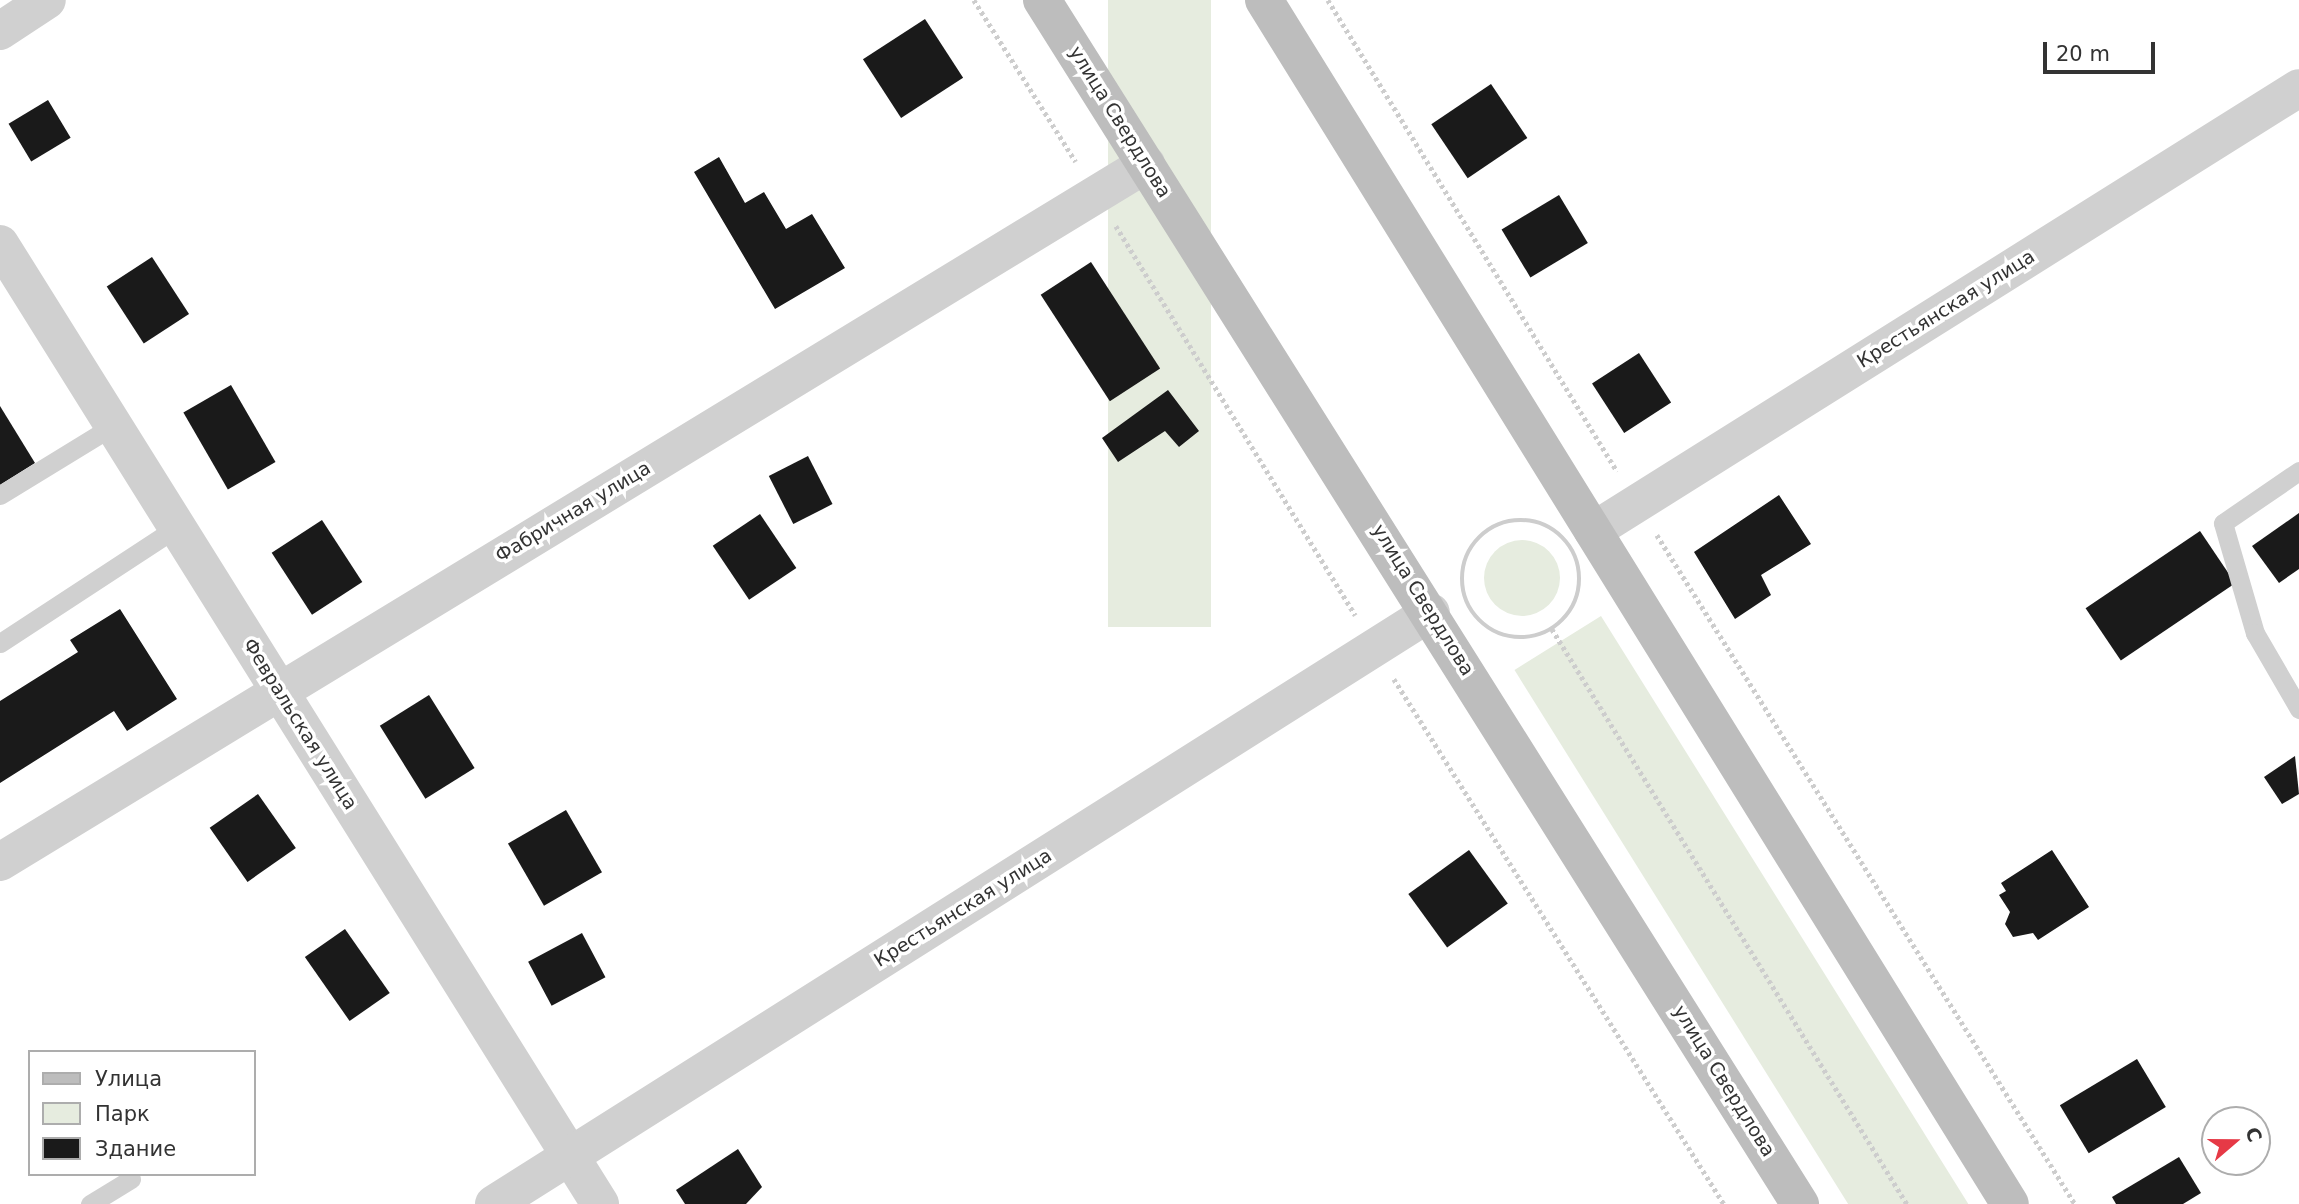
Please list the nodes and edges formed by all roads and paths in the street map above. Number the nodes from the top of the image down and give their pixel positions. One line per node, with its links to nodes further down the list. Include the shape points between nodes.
1 (47, 0): 6 (street)
2 (974, 0): 9 (path)
3 (1042, 0): 8 (main road, улица Свердлова)
4 (1264, 0): 16 (main road)
5 (1328, 0): 14 (path)
6 (0, 30)
7 (2299, 88): 14 (street, Крестьянская улица)
8 (1146, 164): 9 (street, Фабричная улица); 17 (main road, улица Свердлова)
9 (1096, 194): 20 (path); 21 (street, Фабричная улица)
10 (0, 244): 11 (street, Февральская улица)
11 (111, 427): 13 (lane); 15 (street, Февральская улица)
12 (2299, 471): 22 (lane, via 2223,523 2255,633)
13 (0, 495)
14 (1637, 503): 16 (street, Крестьянская улица); 33 (path)
15 (176, 528): 19 (lane); 21 (street, Февральская улица)
16 (1593, 531): 32 (main road)
17 (1431, 612): 20 (street, Крестьянская улица); 30 (main road, улица Свердлова)
18 (1552, 629): 18 (path, via 1576,602 1580,583 1570,546 1539,523 1500,523 1483,533 1463,566 1467,604 1478,620 1513,638); 31 (path)
19 (0, 643)
20 (1374, 648): 24 (street, Крестьянская улица); 29 (path)
21 (280, 690): 23 (street, Фабричная улица); 24 (street, Февральская улица)
22 (2299, 709)
23 (0, 862)
24 (571, 1157): 27 (street, Крестьянская улица); 28 (street, Февральская улица)
25 (131, 1179): 26 (lane)
26 (90, 1204)
27 (494, 1204)
28 (600, 1204)
29 (1724, 1204)
30 (1800, 1204)
31 (1907, 1204)
32 (2010, 1204)
33 (2075, 1204)

